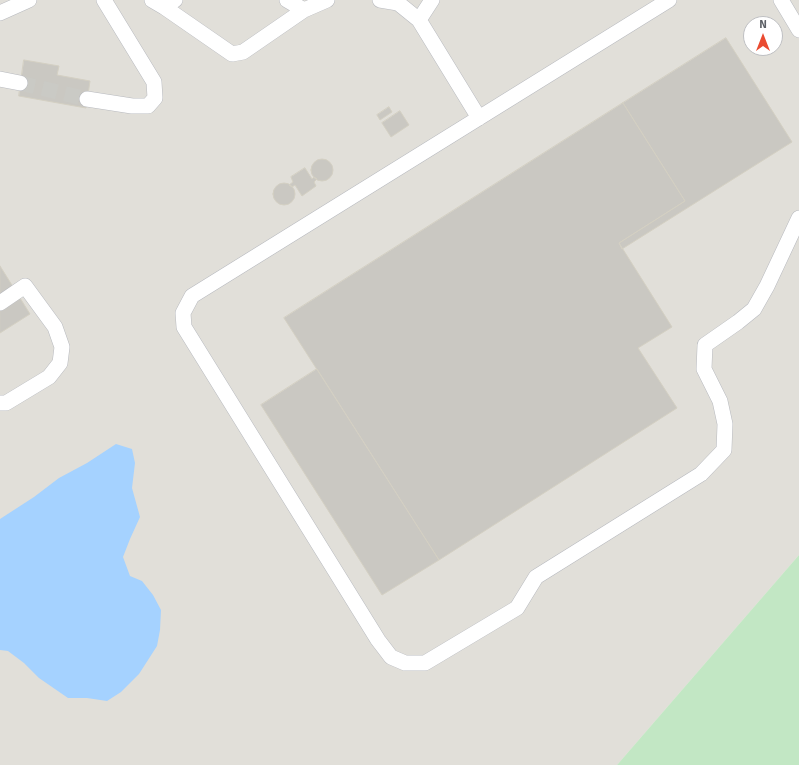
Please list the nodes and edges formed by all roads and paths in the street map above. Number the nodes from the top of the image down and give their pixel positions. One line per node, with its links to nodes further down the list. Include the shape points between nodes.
1 (29, 0): 11 (street)
2 (104, 0): 16 (street, via 154,82 155,98 148,106 132,106)
3 (288, 0): 10 (street)
4 (327, 0): 10 (street)
5 (380, 0): 12 (street, via 398,3)
6 (432, 0): 12 (street)
7 (669, 0): 17 (street)
8 (781, 0): 13 (street)
9 (164, 2): 10 (street, via 232,54 243,52)
10 (304, 10)
11 (0, 13)
12 (419, 20): 17 (street)
13 (799, 30)
14 (0, 79): 15 (street)
15 (20, 83)
16 (87, 98)
17 (479, 118): 18 (street, via 192,296 183,313 184,327 378,640 390,657 405,663 425,663 517,608 536,577 701,474 724,450 726,424 720,401 704,369 705,345 754,309)
18 (799, 218)
19 (0, 303): 20 (street, via 25,286 55,327 62,347 60,363 49,378 6,403)
20 (0, 403)

